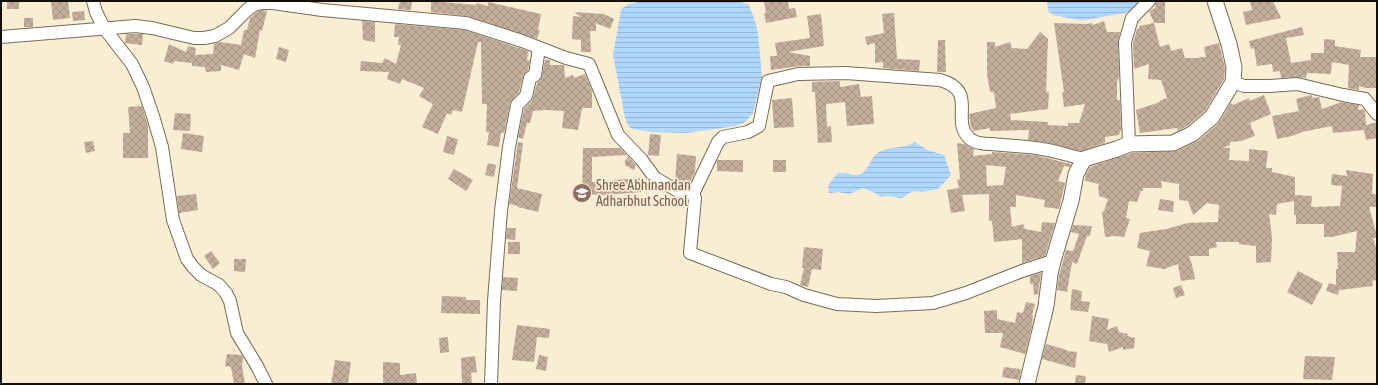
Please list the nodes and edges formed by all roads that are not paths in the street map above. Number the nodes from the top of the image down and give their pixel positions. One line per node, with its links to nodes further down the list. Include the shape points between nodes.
1 (93, 1): 4 (street)
2 (1149, 1): 9 (street, via 1132,18 1125,42)
3 (1215, 1): 7 (street, via 1229,44 1234,67)
4 (104, 28): 5 (street); 6 (street, via 135,26 204,38 215,36 229,28 254,5 273,3 466,23); 13 (street, via 132,64 143,87 162,147 173,220 187,259 201,275 219,285 226,293 237,333)
5 (1, 37)
6 (540, 48): 11 (street, via 589,64 618,135 641,158 654,178 680,192); 14 (street, via 535,74 530,78 526,96 517,105 508,147 494,301)
7 (1233, 82): 8 (street, via 1244,86 1297,84 1365,99); 9 (street, via 1212,116 1192,134 1173,143)
8 (1377, 114)
9 (1129, 144): 10 (street)
10 (1084, 159): 11 (street, via 1042,149 979,143 969,138 964,130 957,88 940,80 846,72 798,74 768,81 759,126 748,132 724,137 718,142); 12 (street, via 1076,174 1071,201)
11 (693, 194): 12 (street, via 695,198 690,253 771,284 837,304 876,306 933,303 966,294 1022,270)
12 (1053, 261): 15 (street, via 1046,306)
13 (266, 384)
14 (491, 384)
15 (1027, 384)

